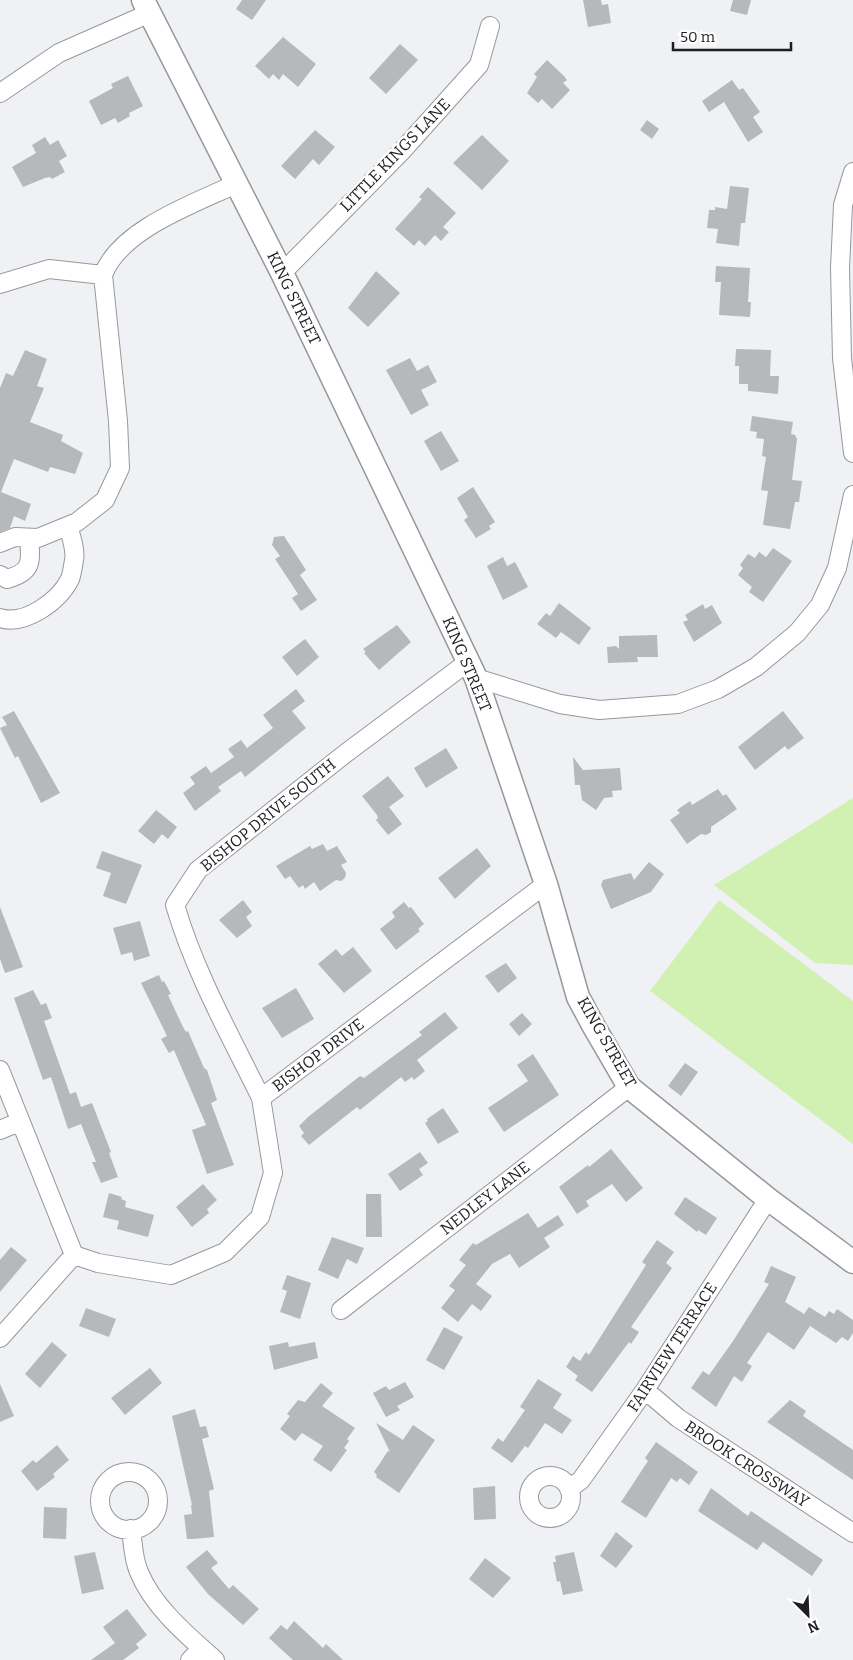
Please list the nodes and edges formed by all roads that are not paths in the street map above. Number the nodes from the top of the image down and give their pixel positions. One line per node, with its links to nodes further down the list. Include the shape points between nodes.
1 (146, 6): 3 (street, via 59,53); 5 (main road, KING STREET)
2 (490, 26): 6 (street, LITTLE KINGS LANE, via 479,65 401,152)
3 (0, 93)
4 (853, 172): 9 (street, via 843,205 840,268 842,358)
5 (238, 183): 6 (main road, KING STREET); 7 (street, via 167,217 134,237 108,261)
6 (282, 273): 16 (main road, KING STREET)
7 (103, 275): 8 (street, via 49,269); 11 (street, via 120,468 105,500)
8 (0, 284)
9 (853, 453)
10 (853, 495): 16 (street, via 837,568 820,605 797,633 756,667 718,689 678,704 599,710 560,704)
11 (68, 526): 12 (street, via 38,538); 15 (street, via 75,557 70,579 54,600 32,615 7,620)
12 (29, 538): 13 (street, via 15,537); 14 (street, via 31,558 27,570 7,579)
13 (0, 542)
14 (0, 575)
15 (0, 618)
16 (472, 670): 17 (main road, KING STREET); 20 (street, BISHOP DRIVE SOUTH, via 346,752 198,870 175,905 199,972)
17 (546, 884): 19 (main road, KING STREET, via 578,997); 20 (street, BISHOP DRIVE)
18 (0, 1070): 21 (street)
19 (629, 1087): 23 (main road, KING STREET); 26 (street, NEDLEY LANE)
20 (261, 1098): 24 (street, BISHOP DRIVE, via 273,1173 260,1217 225,1252 171,1275)
21 (20, 1122): 22 (street); 24 (street)
22 (0, 1130)
23 (768, 1199): 25 (main road, KING STREET); 28 (street, FAIRVIEW TERRACE)
24 (74, 1256): 27 (street)
25 (853, 1262)
26 (341, 1310)
27 (0, 1338)
28 (645, 1390): 29 (street, FAIRVIEW TERRACE, via 581,1480); 31 (street, BROOK CROSSWAY, via 678,1418)
29 (569, 1489)
30 (132, 1529): 32 (street, via 133,1551 139,1572)
31 (853, 1532)
32 (196, 1654): 33 (street)
33 (215, 1660)

